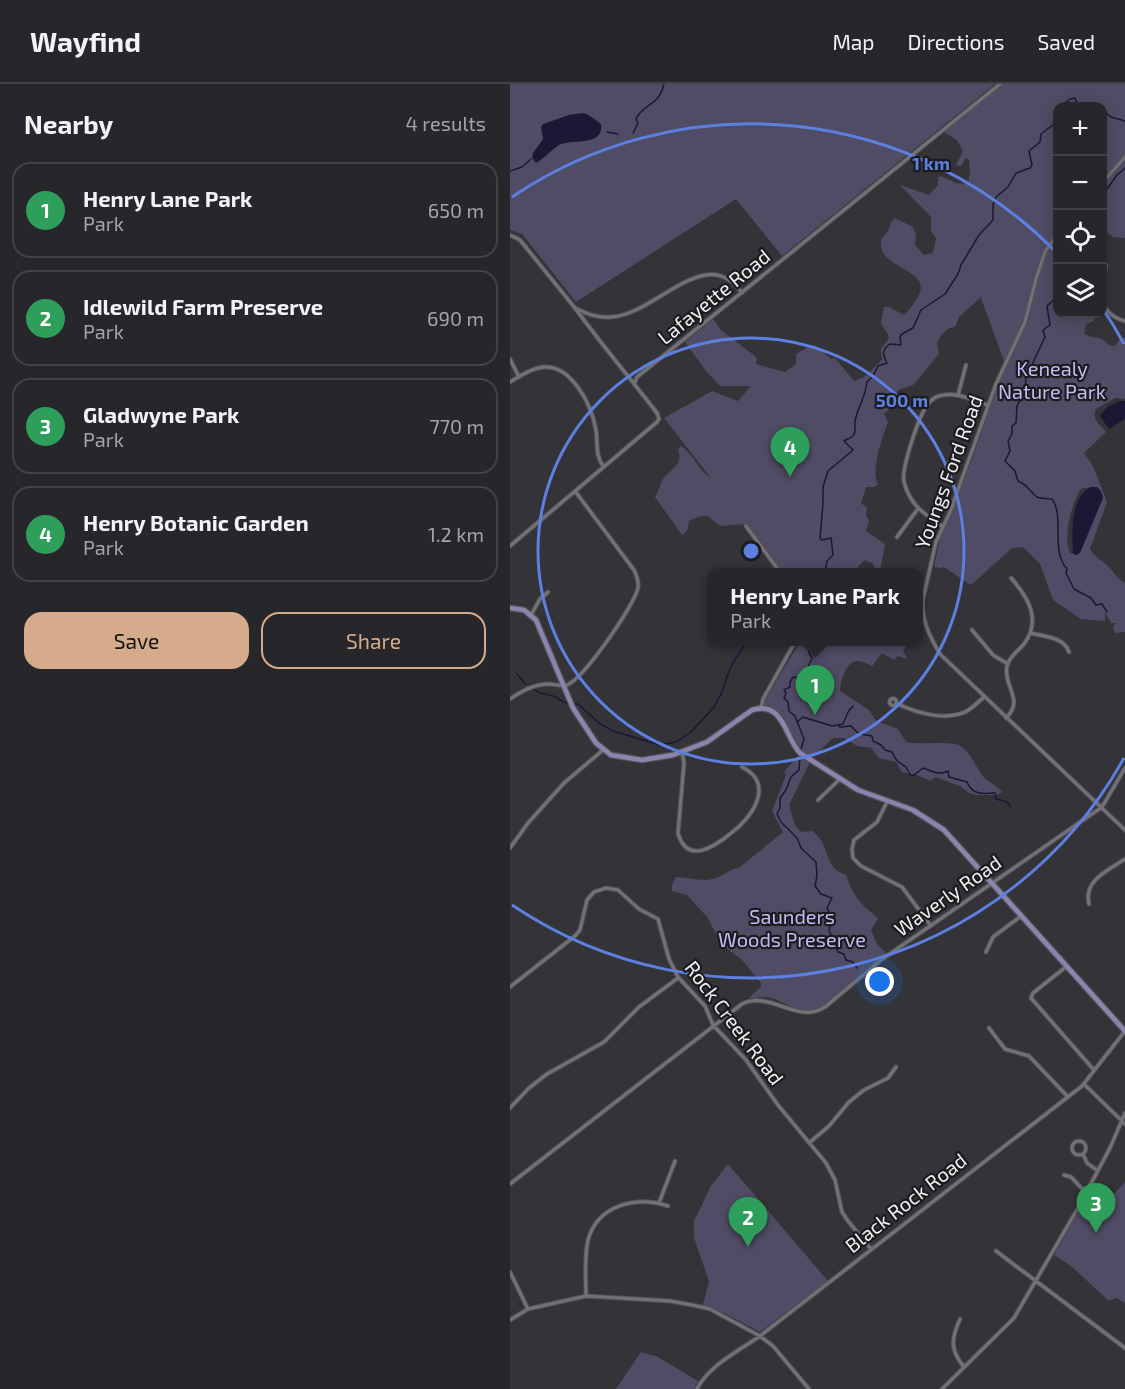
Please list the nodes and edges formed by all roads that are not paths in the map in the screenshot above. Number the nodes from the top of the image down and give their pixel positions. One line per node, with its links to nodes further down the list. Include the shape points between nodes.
1 (1000, 84): 6 (street, Lafayette Road)
2 (1125, 157): 3 (street)
3 (1107, 177)
4 (510, 235): 7 (street, via 520,240)
5 (1053, 240): 16 (street, Youngs Ford Road, via 1045,252 1025,322)
6 (742, 293): 7 (street, via 725,276 710,273 690,279 627,314 601,317); 14 (street, Lafayette Road)
7 (575, 308): 14 (street, via 622,371)
8 (1107, 309): 9 (street)
9 (1125, 321)
10 (510, 359): 12 (street)
11 (966, 365): 15 (street)
12 (519, 377): 13 (street); 17 (street, via 547,367 558,369 571,379 592,415 598,457)
13 (510, 382)
14 (635, 382): 17 (street, via 659,418)
15 (958, 395): 16 (street); 19 (street, via 937,396 928,403 903,468 904,482)
16 (988, 406): 21 (street, Youngs Ford Road)
17 (604, 467): 18 (street)
18 (575, 490): 23 (street); 34 (street, via 634,570 638,585 589,666)
19 (918, 510): 21 (street); 22 (street)
20 (746, 526): 24 (street)
21 (942, 526): 35 (street, Youngs Ford Road, via 923,599 925,623 940,654)
22 (897, 537)
23 (510, 546)
24 (776, 568)
25 (1011, 578): 30 (street, via 1030,603)
26 (548, 592): 28 (street)
27 (510, 608): 28 (main road)
28 (531, 615): 34 (main road)
29 (972, 630): 33 (street, via 993,655)
30 (1030, 633): 32 (street, via 1062,642); 33 (street)
31 (793, 646): 38 (street)
32 (1069, 652)
33 (1008, 664): 39 (street, via 1014,703)
34 (564, 686): 36 (street, via 539,685); 40 (main road, via 576,714)
35 (984, 697): 37 (street, via 965,712 949,716 919,712); 39 (street, Youngs Ford Road)
36 (510, 699)
37 (896, 703)
38 (760, 708): 41 (main road, via 707,742); 44 (main road, via 781,719 798,751)
39 (1006, 718): 47 (street, Youngs Ford Road)
40 (603, 750): 41 (main road, via 617,757 642,760); 49 (street, via 564,783)
41 (682, 752): 42 (street, via 678,833 683,844 696,851 714,847 753,811 758,781)
42 (742, 766)
43 (1125, 768): 47 (street, Waverly Road)
44 (841, 778): 45 (street); 46 (main road)
45 (818, 800)
46 (887, 802): 51 (main road, via 913,810 944,830); 54 (street, via 879,819 854,840 853,858 902,887)
47 (1102, 807): 48 (street, Youngs Ford Road); 51 (street, Waverly Road)
48 (1125, 830)
49 (510, 848)
50 (1125, 858): 52 (street, via 1092,883 1087,894)
51 (993, 883): 53 (main road); 54 (street, Waverly Road)
52 (1089, 904)
53 (1022, 915): 55 (street, via 993,937); 56 (main road)
54 (931, 926): 59 (street, Waverly Road, via 818,1011 803,1013 753,1000)
55 (986, 952)
56 (1067, 966): 61 (main road); 63 (street, via 1031,998)
57 (678, 977): 58 (street, Rock Creek Road, via 658,919 639,909 618,890 606,888 594,892 587,900 576,936); 59 (street, Rock Creek Road, via 705,1006); 66 (street, via 604,1042 547,1074)
58 (510, 987)
59 (713, 1025): 69 (street, Rock Creek Road, via 746,1060); 74 (street, Waverly Road)
60 (989, 1028): 65 (street, via 1005,1049 1029,1056)
61 (1125, 1031): 63 (street, Black Rock Road)
62 (896, 1067): 69 (street, via 888,1078 849,1102)
63 (1094, 1070): 64 (street, Black Rock Road)
64 (1084, 1083): 65 (street, Black Rock Road); 68 (street)
65 (1068, 1097): 78 (street, Black Rock Road)
66 (510, 1108)
67 (1125, 1113): 68 (street)
68 (1124, 1122): 72 (street)
69 (809, 1143): 78 (street, Rock Creek Road, via 832,1172 842,1212)
70 (1083, 1154): 70 (street, via 1073,1150 1073,1143 1085,1144 1087,1150); 72 (street)
71 (675, 1161): 76 (street)
72 (1098, 1171): 75 (street)
73 (1064, 1175): 75 (street)
74 (510, 1184)
75 (1086, 1193): 81 (street)
76 (659, 1203): 77 (street); 82 (street, via 635,1201 617,1206 598,1221 588,1244)
77 (668, 1206)
78 (871, 1249): 86 (street, Black Rock Road)
79 (996, 1251): 81 (street)
80 (510, 1272): 83 (street)
81 (1036, 1282): 87 (street); 88 (street, via 1014,1318)
82 (586, 1296): 83 (street); 86 (street, via 670,1301 710,1309)
83 (528, 1309): 85 (street)
84 (960, 1319): 88 (street, via 952,1343)
85 (510, 1320)
86 (760, 1336): 89 (street); 90 (street, Black Rock Road, via 715,1368)
87 (1125, 1348)
88 (964, 1367): 92 (street)
89 (808, 1387): 91 (street)
90 (697, 1389)
91 (802, 1389)
92 (942, 1389)

